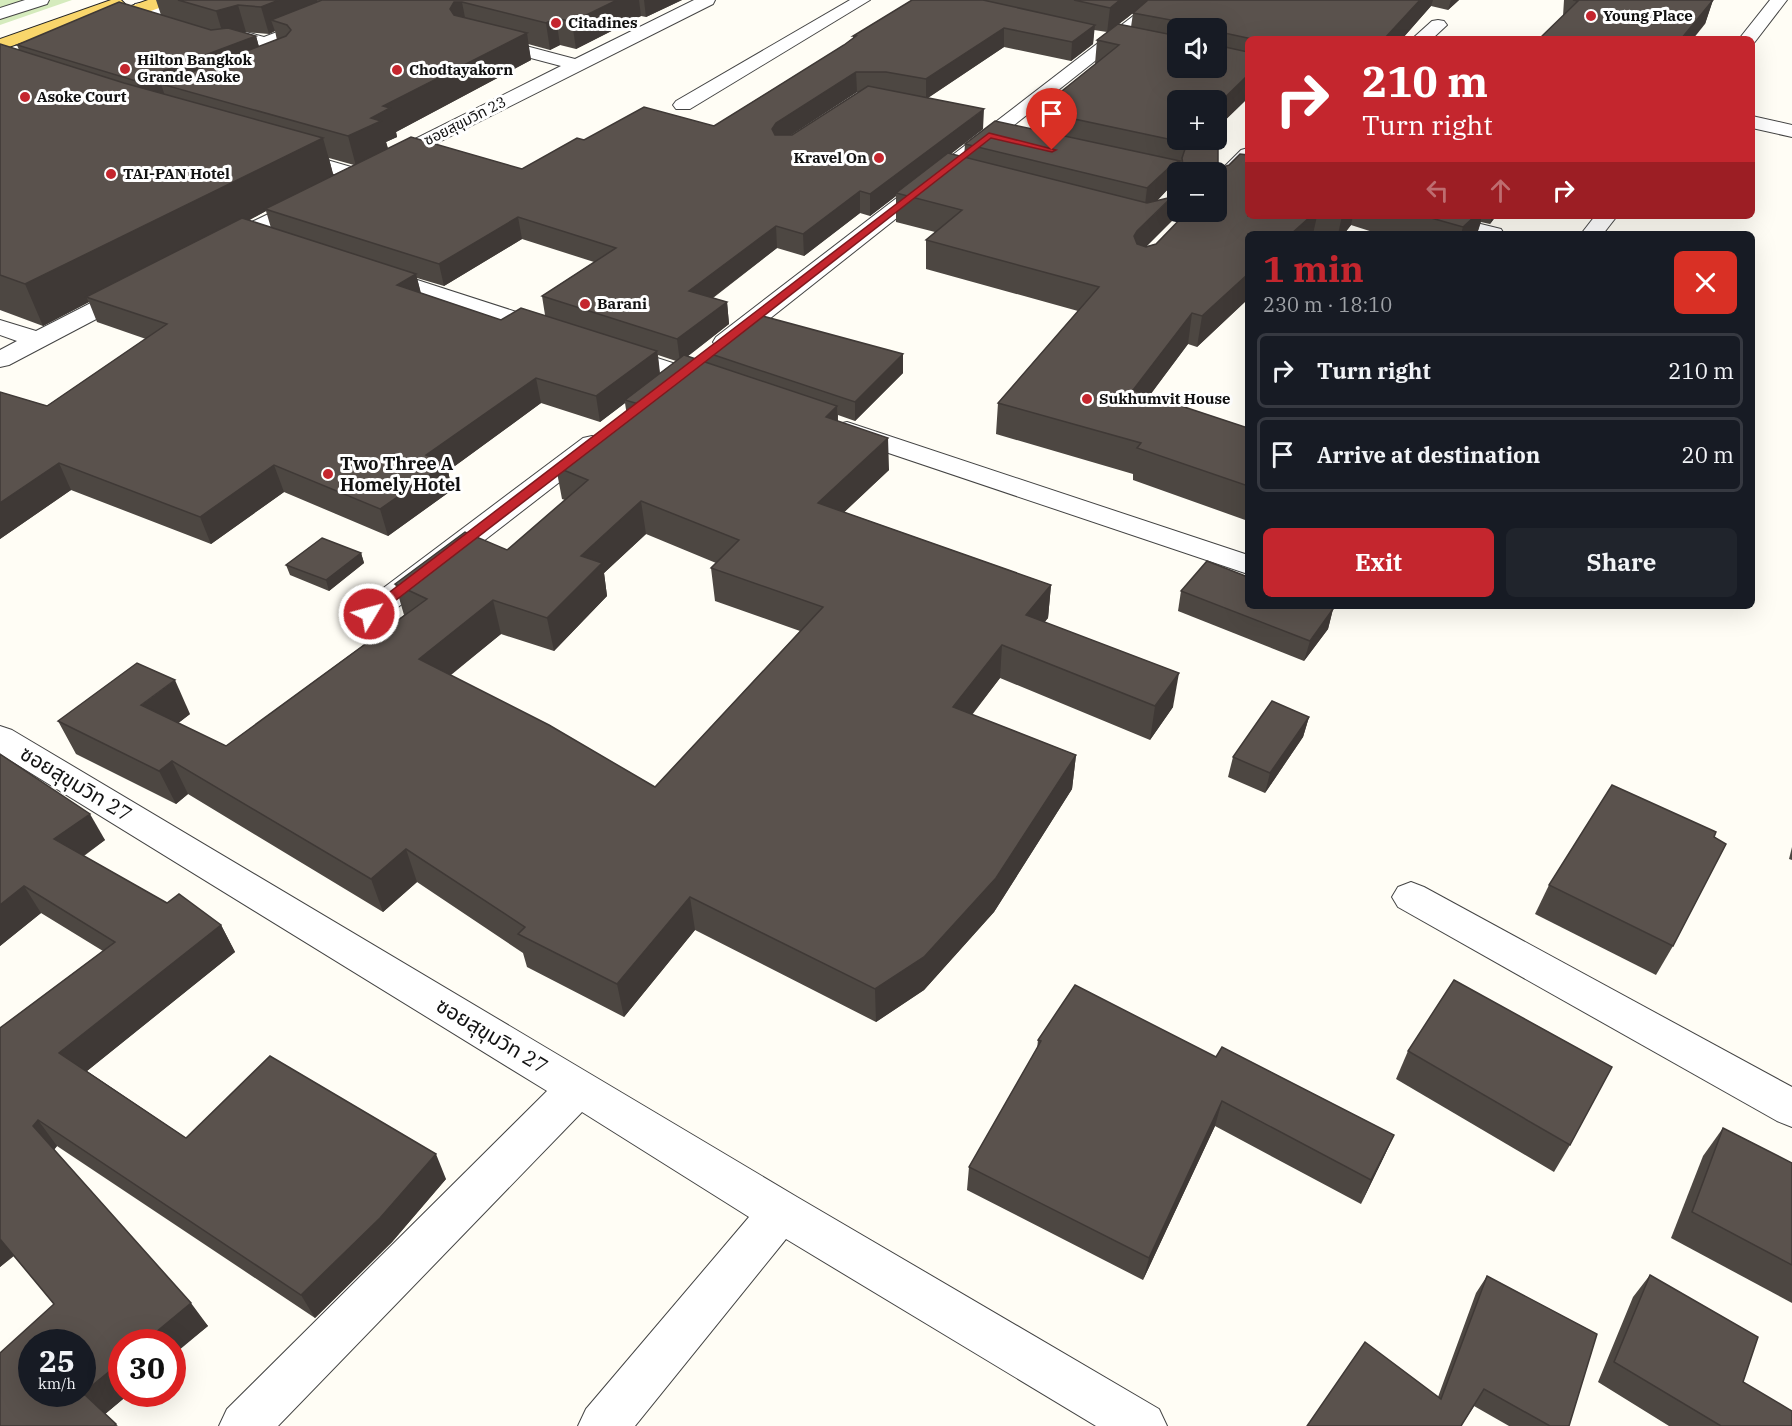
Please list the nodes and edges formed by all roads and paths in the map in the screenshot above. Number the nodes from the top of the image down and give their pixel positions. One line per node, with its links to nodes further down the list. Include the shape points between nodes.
1 (42, 0): 8 (street)
2 (706, 0): 17 (street, ซอยสุขุมวิท 23)
3 (862, 0): 18 (street)
4 (1164, 0): 37 (street, via 996,130 954,175)
5 (1779, 0): 13 (street)
6 (184, 3): 7 (street)
7 (143, 7): 9 (street, via 263,42); 14 (main road); 15 (street, via 225,46 234,42); 16 (main road)
8 (0, 14)
9 (327, 18)
10 (1438, 25): 12 (street)
11 (466, 35): 17 (street)
12 (1425, 36)
13 (1750, 36)
14 (0, 45)
15 (287, 57)
16 (0, 58)
17 (577, 64): 24 (street, ซอยสุขุมวิท 23)
18 (682, 105)
19 (1755, 122): 20 (street)
20 (1791, 128)
21 (270, 157): 24 (street)
22 (1245, 157): 23 (street)
23 (1227, 176)
24 (339, 185): 29 (street, ซอยสุขุมวิท 23)
25 (1434, 219): 27 (street)
26 (1604, 219): 28 (street)
27 (1481, 231)
28 (1594, 231)
29 (247, 232): 30 (street); 31 (street, ซอยสุขุมวิท 23)
30 (281, 243)
31 (205, 254)
32 (359, 268): 37 (street, via 583,341)
33 (152, 281): 35 (street)
34 (0, 327): 35 (street)
35 (37, 340): 36 (street)
36 (0, 360)
37 (691, 369): 38 (street)
38 (728, 389)
39 (829, 424): 41 (street)
40 (608, 432): 42 (street)
41 (1245, 564)
42 (369, 614)
43 (0, 738): 45 (street, ซอยสุขุมวิท 27)
44 (1411, 897): 46 (street)
45 (578, 1088): 47 (street, ซอยสุขุมวิท 27); 48 (street)
46 (1792, 1108)
47 (781, 1212): 49 (street); 50 (street, ซอยสุขุมวิท 27)
48 (244, 1426)
49 (603, 1426)
50 (1142, 1426)

